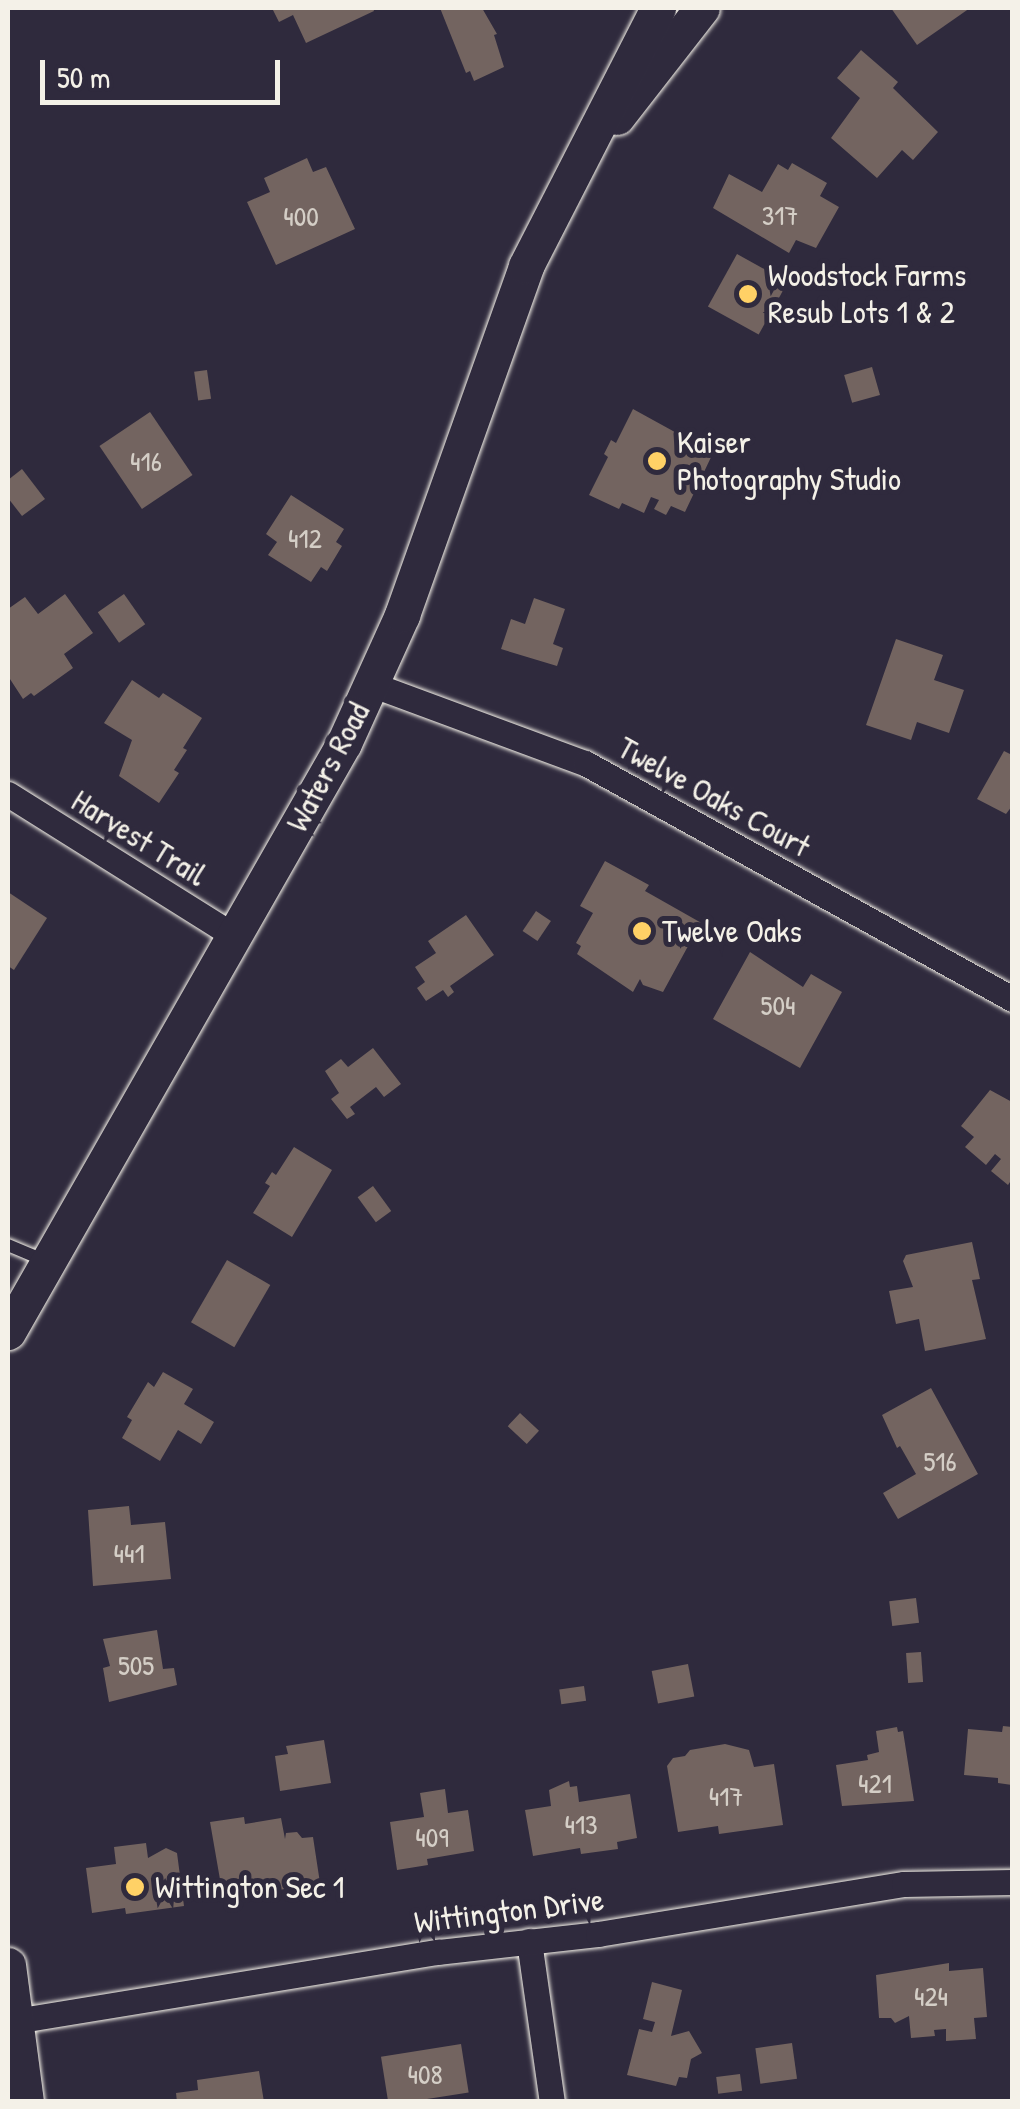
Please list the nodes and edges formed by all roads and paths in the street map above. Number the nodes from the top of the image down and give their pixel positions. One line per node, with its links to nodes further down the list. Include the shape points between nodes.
1 (658, 8): 3 (street, Waters Road)
2 (702, 8): 3 (street, Waters Road)
3 (574, 167): 4 (street, Waters Road, via 526,266)
4 (371, 684): 6 (street, Waters Road); 7 (street, Twelve Oaks Court, via 574,758)
5 (8, 794): 6 (street, Harvest Trail)
6 (236, 937): 9 (street, Waters Road)
7 (1012, 999)
8 (9, 1248): 9 (lane)
9 (48, 1262): 10 (street, Waters Road)
10 (8, 1332)
11 (1012, 1882): 12 (street, Wittington Drive, via 904,1884)
12 (529, 1941): 14 (street, Wittington Drive); 16 (street)
13 (8, 1965): 14 (street)
14 (15, 2021): 15 (street)
15 (26, 2102)
16 (552, 2102)

